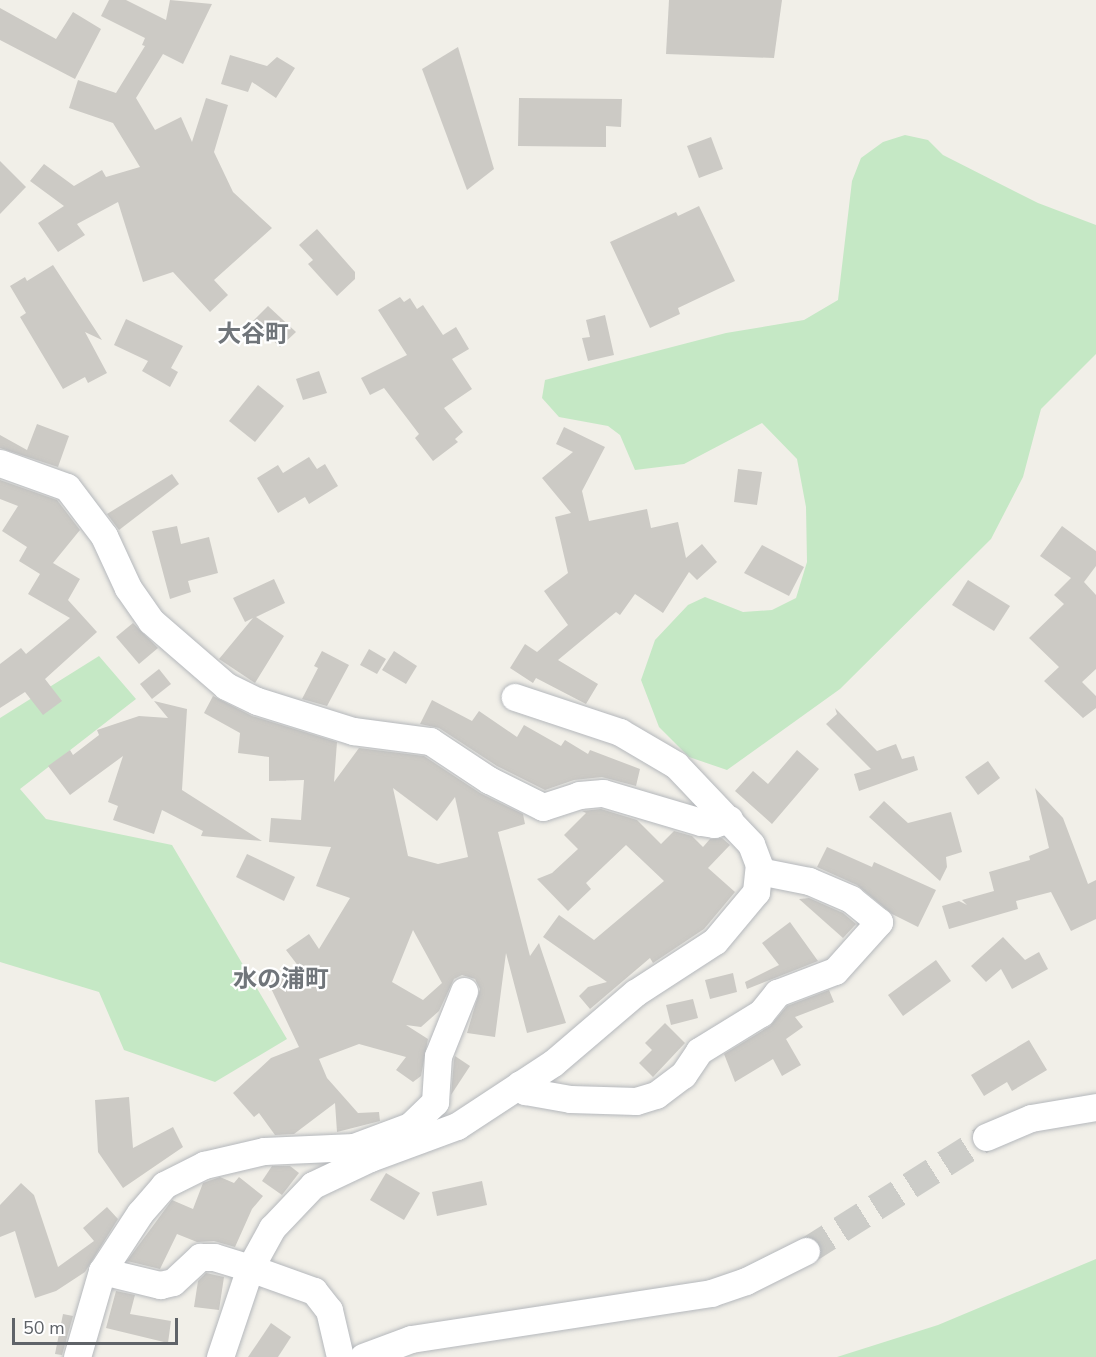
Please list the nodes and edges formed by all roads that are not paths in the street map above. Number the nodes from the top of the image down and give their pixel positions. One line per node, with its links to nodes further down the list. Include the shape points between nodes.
1 (0, 463): 3 (street, via 67,487 104,536 128,588 152,621 226,686 257,701 353,731 430,741 489,780 543,807 579,795 603,793 701,822 714,824)
2 (515, 697): 3 (street, via 620,732 651,747 676,765)
3 (729, 819): 4 (street, via 751,844)
4 (759, 871): 6 (street, via 750,902 715,941 635,993 553,1063); 6 (street, via 819,885 851,899 879,922 835,971 777,993 761,1013 699,1051 683,1075 656,1095 636,1101 570,1099 525,1091)
5 (464, 991): 11 (street, via 438,1056 435,1102 422,1118 354,1147 264,1151 185,1172 164,1185)
6 (519, 1084): 10 (street, via 457,1126 361,1162 313,1185 272,1228)
7 (1096, 1107): 8 (street, via 1031,1118)
8 (986, 1137)
9 (806, 1251): 15 (street, via 746,1281 711,1293 411,1339)
10 (250, 1268): 11 (street, via 221,1258 200,1257 173,1282 160,1285); 13 (street); 14 (street, via 314,1291 329,1310)
11 (102, 1271): 12 (street)
12 (77, 1357)
13 (220, 1357)
14 (340, 1357)
15 (363, 1357)

